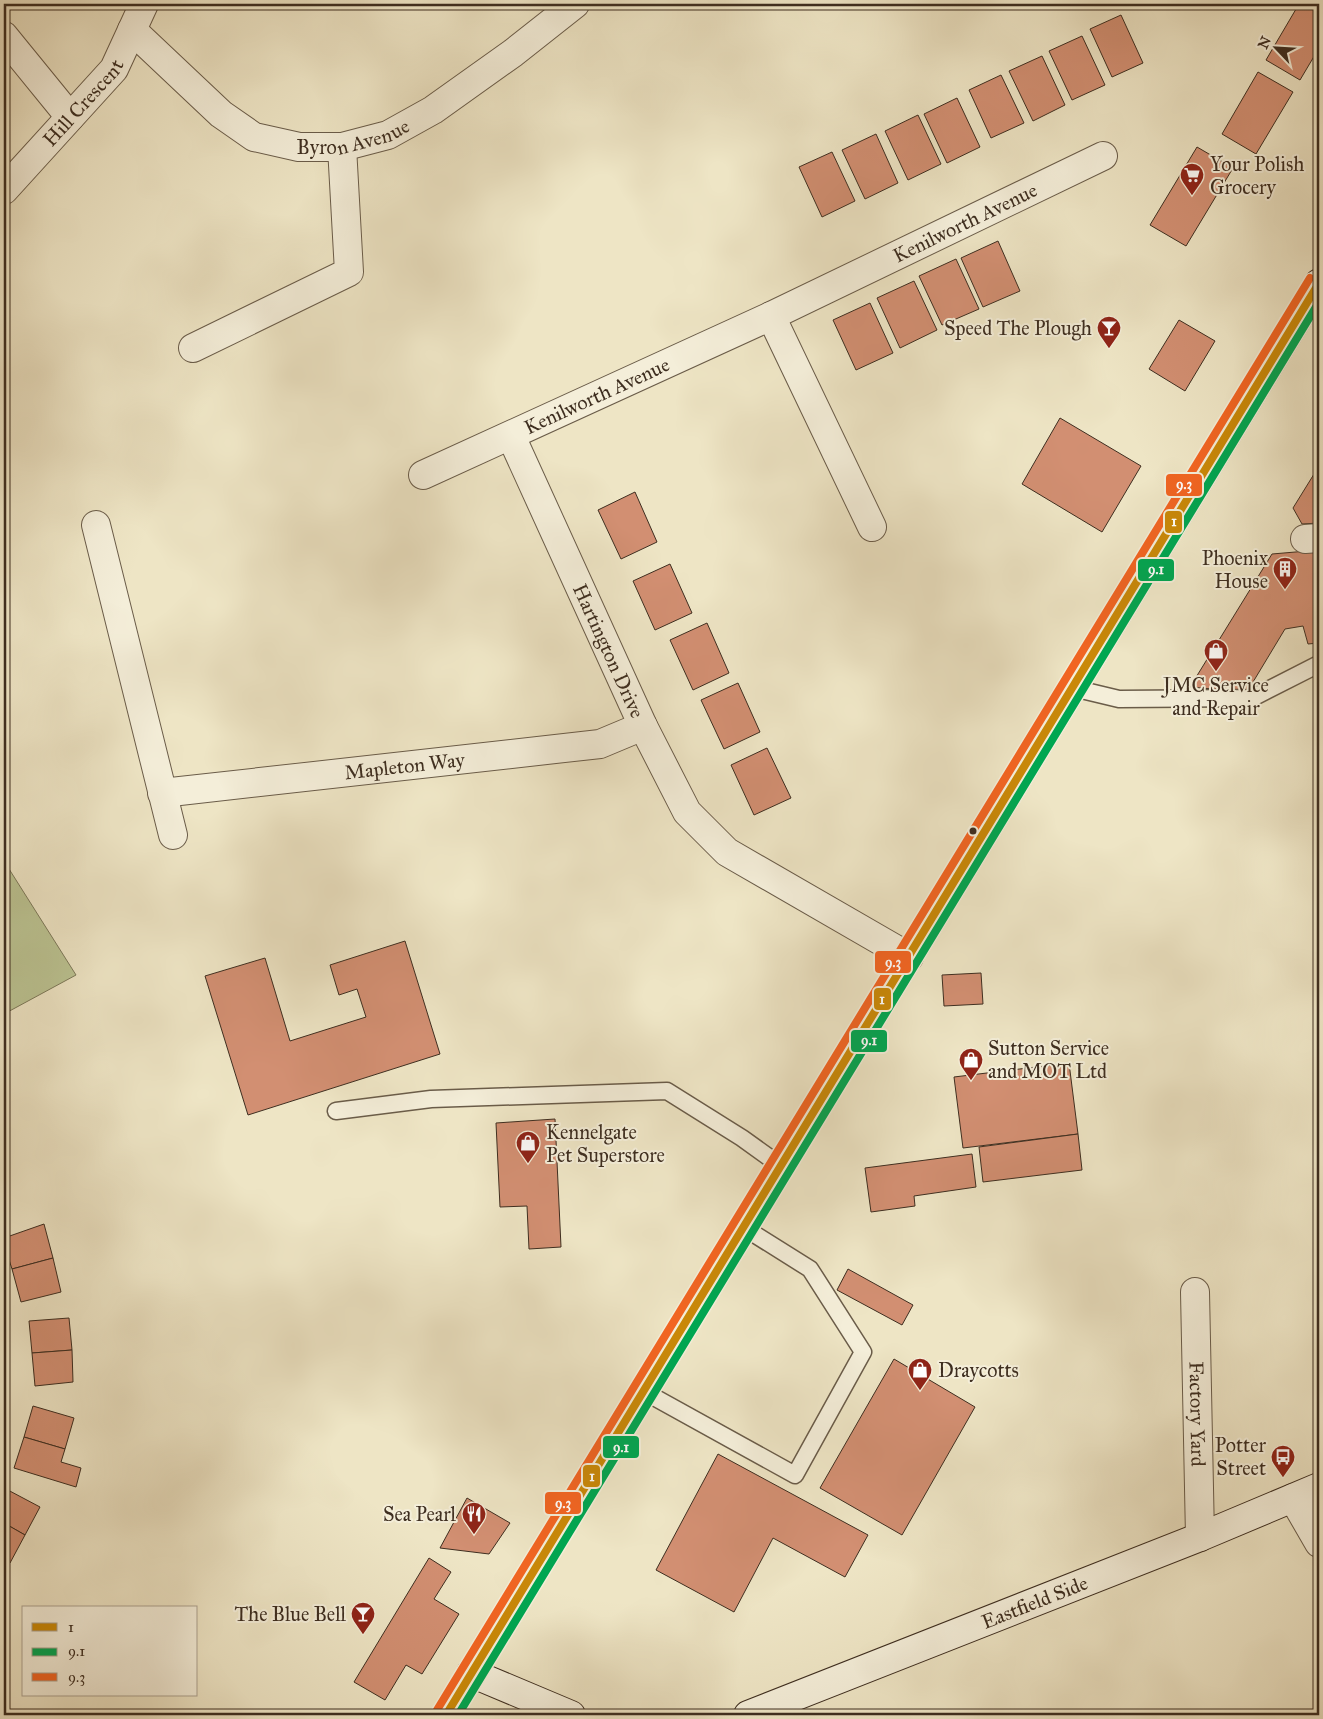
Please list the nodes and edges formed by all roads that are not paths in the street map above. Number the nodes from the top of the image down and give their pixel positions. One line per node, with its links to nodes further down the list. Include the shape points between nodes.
1 (144, 4): 3 (street, Hill Crescent)
2 (576, 4): 6 (street, Byron Avenue, via 513,54 433,110 388,135)
3 (132, 30): 5 (street, Hill Crescent, via 114,69); 6 (street, Byron Avenue, via 220,114 254,137 299,147)
4 (4, 36): 5 (street)
5 (70, 117): 8 (street, Hill Crescent)
6 (342, 147): 11 (street, via 350,272)
7 (1103, 156): 10 (street, Kenilworth Avenue)
8 (4, 190)
9 (1319, 283): 17 (street)
10 (772, 316): 12 (street, Kenilworth Avenue); 15 (street)
11 (193, 348)
12 (511, 436): 13 (street, Kenilworth Avenue); 18 (street, Hartington Drive)
13 (423, 475)
14 (96, 525): 19 (street)
15 (872, 527)
16 (1319, 664): 17 (lane, via 1252,698 1119,698)
17 (1073, 688): 21 (street)
18 (643, 726): 19 (street, Mapleton Way, via 600,744); 21 (street, Hartington Drive, via 687,812 727,852)
19 (162, 793): 20 (street)
20 (173, 835)
21 (909, 956): 23 (street)
22 (336, 1111): 23 (lane, via 431,1098 667,1091)
23 (781, 1166): 24 (street)
24 (743, 1227): 26 (street); 26 (lane, via 810,1270 863,1352 795,1474)
25 (1195, 1292): 29 (street, Factory Yard)
26 (643, 1391): 31 (street)
27 (1319, 1487): 28 (street, Eastfield Side)
28 (1293, 1498): 29 (street, Eastfield Side); 30 (street)
29 (1200, 1537): 34 (street, Eastfield Side)
30 (1319, 1543)
31 (471, 1673): 32 (street); 33 (street)
32 (446, 1715)
33 (572, 1715)
34 (748, 1715)

